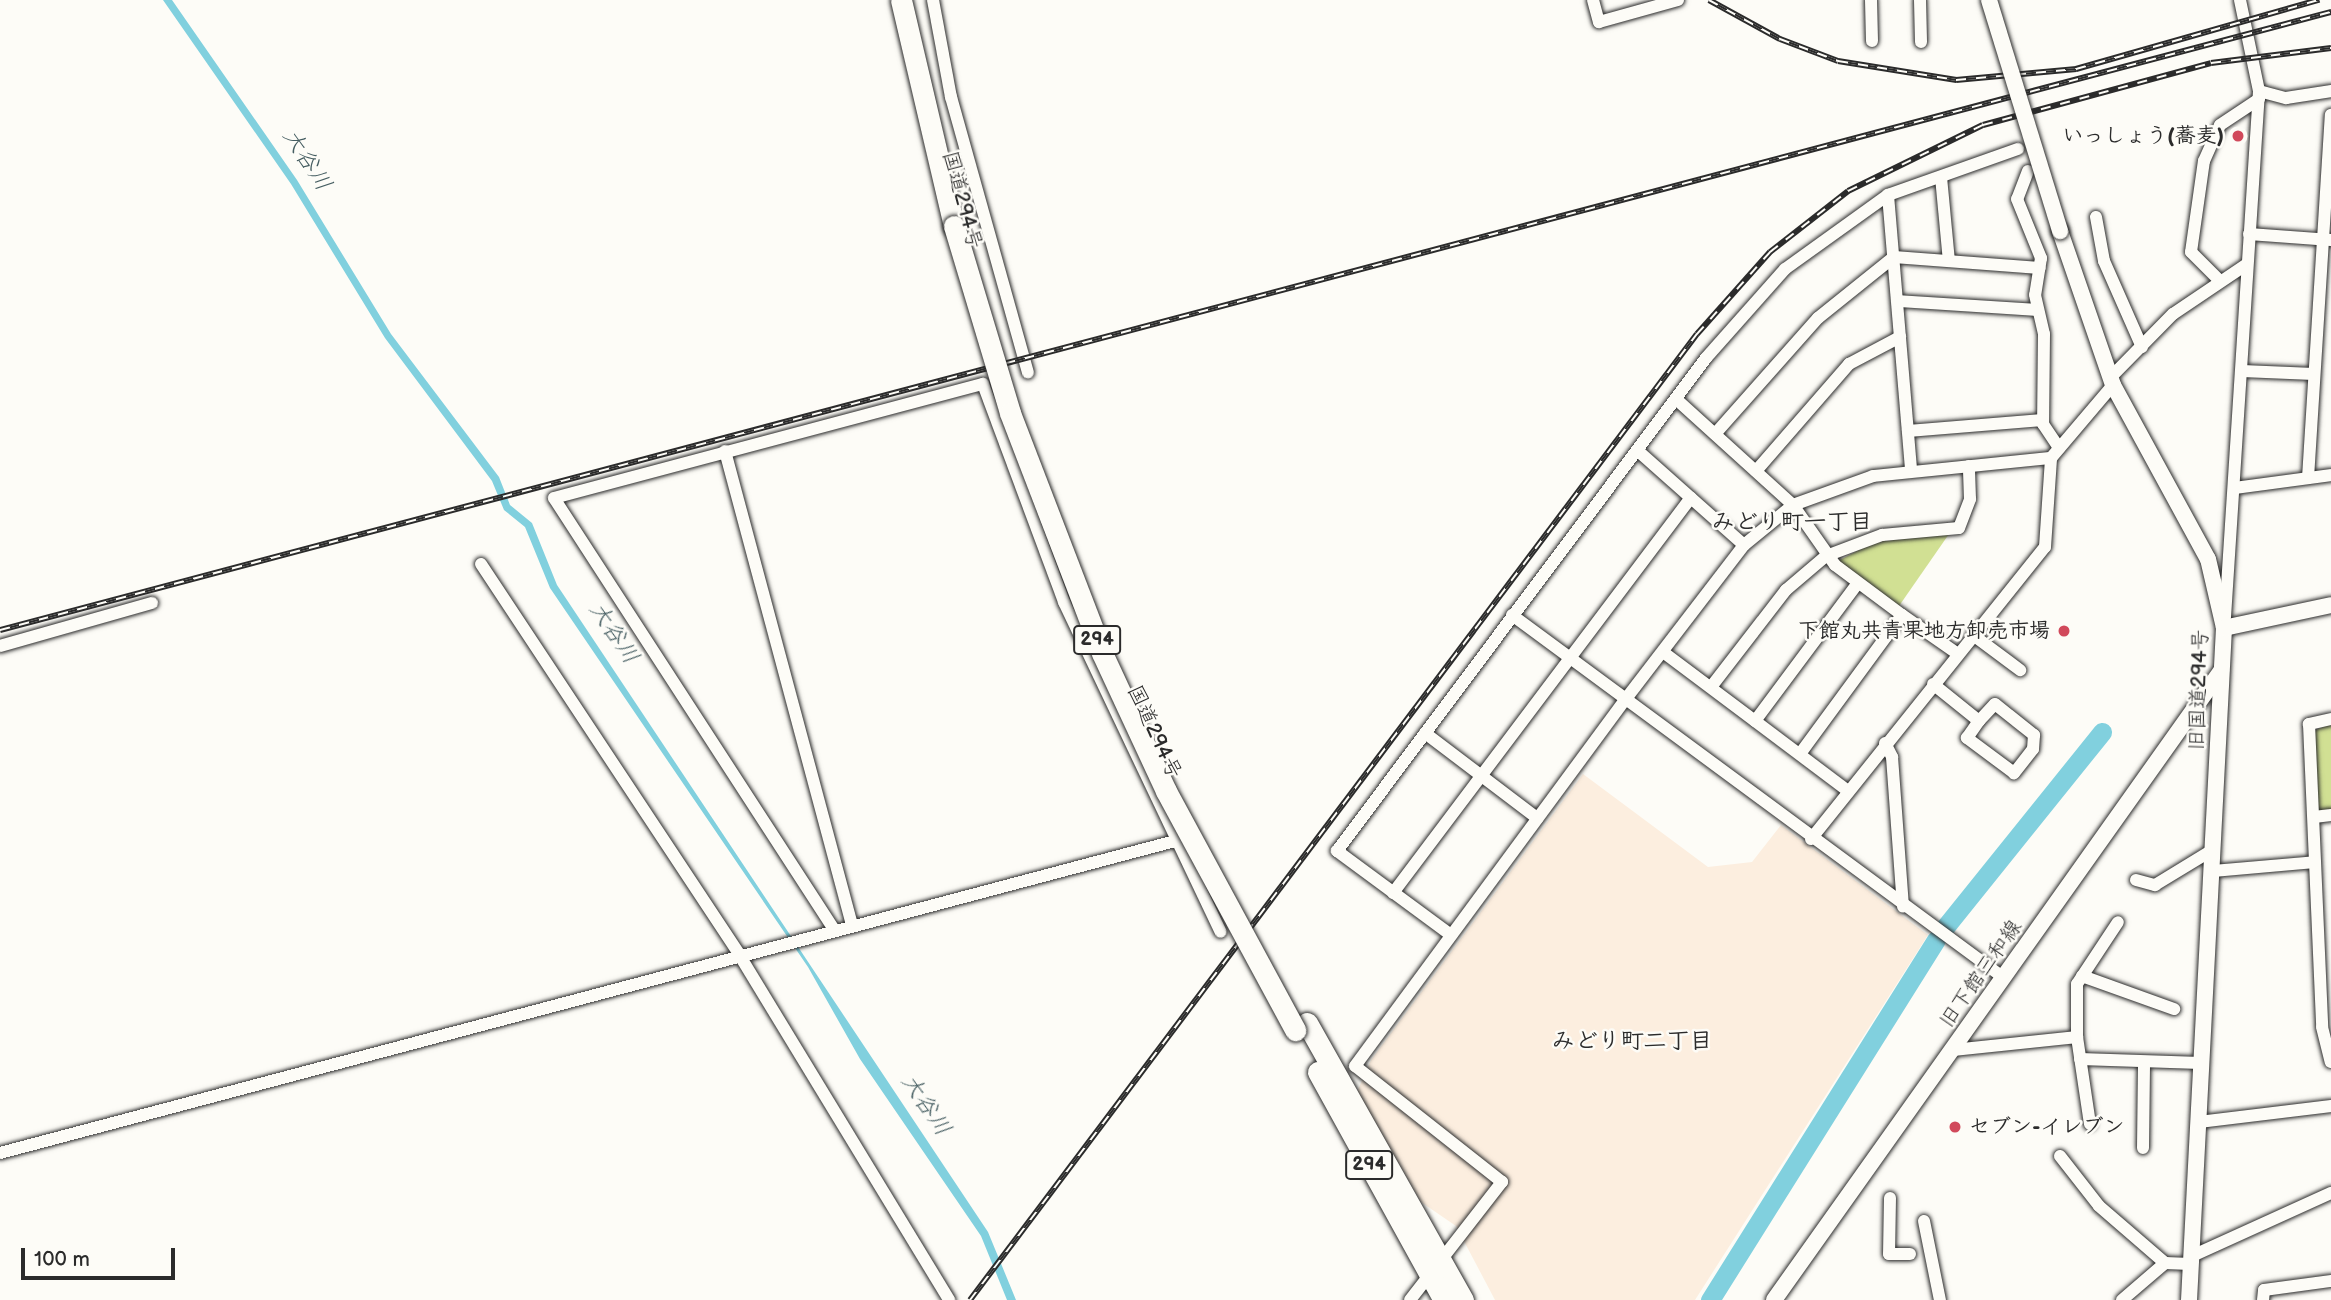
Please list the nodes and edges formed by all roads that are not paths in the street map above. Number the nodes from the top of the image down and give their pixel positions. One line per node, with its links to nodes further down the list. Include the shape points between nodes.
1 (901, 0): 21 (highway, 国道294号 / 294)
2 (915, 0): 21 (highway, 国道294号 / 294)
3 (933, 0): 34 (street, via 951,97)
4 (1594, 0): 5 (street, via 1600,22)
5 (1678, 0)
6 (1871, 0): 10 (street)
7 (1920, 0): 11 (street)
8 (1989, 0): 36 (street, 旧国道294号, bridge)
9 (2240, 0): 13 (street)
10 (1872, 41)
11 (1921, 42)
12 (2331, 91): 13 (street, via 2286,98)
13 (2259, 95): 22 (street); 28 (street, via 2213,133 2204,161 2192,252)
14 (2331, 116): 15 (street)
15 (2330, 143): 23 (street)
16 (2018, 149): 18 (street)
17 (2028, 171): 27 (street, via 2017,199 2034,232)
18 (1941, 177): 19 (street); 25 (street)
19 (1888, 195): 24 (street); 37 (street, via 1785,269)
20 (2096, 217): 32 (street, via 2104,261)
21 (960, 224): 118 (highway, 国道294号 / 294, via 1034,443 1114,647 1301,1026)
22 (2249, 234): 23 (street); 26 (street)
23 (2327, 240): 35 (street)
24 (1894, 257): 25 (street); 29 (street); 40 (street, via 1818,318)
25 (1949, 261): 27 (street)
26 (2247, 264): 28 (street); 33 (street)
27 (2040, 268): 30 (street)
28 (2220, 281): 32 (street)
29 (1898, 301): 30 (street); 31 (street)
30 (2036, 310): 38 (street, via 2043,334)
31 (1900, 337): 39 (street); 45 (street, via 1849,364)
32 (2142, 347): 36 (street)
33 (2242, 371): 35 (street); 49 (street)
34 (1028, 372)
35 (2314, 374): 48 (street)
36 (2111, 381): 43 (street); 60 (street, 旧国道294号, via 2208,559)
37 (1676, 399): 40 (street); 41 (street)
38 (2043, 420): 39 (street); 43 (street)
39 (1908, 431): 46 (street)
40 (1715, 434): 45 (street)
41 (1637, 450): 50 (street); 58 (street)
42 (725, 452): 83 (street, via 983,384 1064,602); 91 (street); 92 (street, via 554,498)
43 (2055, 453): 44 (street); 61 (street, via 2045,547)
44 (1969, 466): 46 (street); 53 (street, via 1970,499 1959,528 1882,535)
45 (1756, 471): 51 (street)
46 (1911, 471): 51 (street, via 1842,484)
47 (2331, 475): 48 (street)
48 (2308, 478): 49 (street)
49 (2235, 488): 60 (street)
50 (1691, 498): 52 (street); 65 (street)
51 (1793, 505): 52 (street); 53 (street)
52 (1744, 545): 63 (street)
53 (1826, 556): 55 (street); 69 (street, via 1786,590)
54 (481, 564): 95 (street)
55 (1858, 583): 59 (street); 72 (street)
56 (152, 603): 62 (street)
57 (2331, 605): 60 (street)
58 (1512, 615): 65 (street); 74 (street)
59 (1902, 615): 64 (street); 76 (street)
60 (2224, 628): 67 (street, 旧国道294号)
61 (1973, 635): 64 (street); 66 (street)
62 (0, 646)
63 (1663, 652): 69 (street); 70 (street)
64 (1958, 654): 68 (street)
65 (1568, 659): 70 (street); 77 (street)
66 (2020, 670)
67 (2221, 671): 84 (street, 旧国道294号); 97 (street, 旧下館三和線)
68 (1933, 684): 73 (street); 75 (street)
69 (1711, 687): 72 (street)
70 (1625, 700): 81 (street); 82 (street)
71 (2331, 719): 80 (street, via 2309,724)
72 (1755, 720): 76 (street)
73 (1979, 721): 73 (street, via 1995,704 2035,735 2033,749 2014,773 1967,738)
74 (1424, 733): 77 (street); 88 (street, via 1337,851)
75 (1885, 743): 78 (street); 89 (street, via 1892,757)
76 (1800, 754): 78 (street)
77 (1481, 776): 81 (street); 88 (street)
78 (1848, 791): 82 (street)
79 (2331, 815): 80 (street)
80 (2314, 817): 85 (street)
81 (1537, 818): 94 (street)
82 (1811, 839): 89 (street)
83 (1175, 841): 91 (street); 93 (street)
84 (2214, 849): 86 (street, 旧国道294号); 87 (street, via 2155,886)
85 (2315, 862): 86 (street); 100 (street)
86 (2213, 871): 105 (street, 旧国道294号)
87 (2136, 880)
88 (1393, 893): 94 (street)
89 (1903, 907): 97 (street)
90 (2118, 922): 96 (street)
91 (852, 926): 92 (street)
92 (829, 932): 95 (street)
93 (1221, 932)
94 (1451, 935): 118 (street, via 1355,1066 1376,1089 1502,1182)
95 (743, 955): 110 (street); 120 (street)
96 (2082, 976): 98 (street); 99 (street, via 2074,997)
97 (2004, 978): 101 (street, 旧下館三和線)
98 (2174, 1009)
99 (2077, 1037): 101 (street); 102 (street)
100 (2328, 1037): 104 (street)
101 (1953, 1050): 124 (street, 旧下館三和線)
102 (2080, 1059): 103 (street); 108 (street)
103 (2144, 1062): 105 (street); 109 (street)
104 (2331, 1062)
105 (2202, 1063): 107 (street, 旧国道294号)
106 (2331, 1106): 107 (street)
107 (2199, 1122): 116 (street, 旧国道294号)
108 (2090, 1124)
109 (2143, 1148)
110 (0, 1153)
111 (2060, 1156): 117 (street, via 2099,1206)
112 (2331, 1192): 116 (street)
113 (1890, 1198): 115 (street, via 1889,1254)
114 (1924, 1222): 125 (street)
115 (1910, 1254)
116 (2191, 1260): 117 (street); 127 (street, 旧国道294号)
117 (2165, 1263): 126 (street)
118 (1435, 1266): 121 (street); 122 (highway, 国道294号 / 294); 123 (highway, 国道294号 / 294)
119 (2331, 1282): 128 (street, via 2264,1290)
120 (948, 1300)
121 (1409, 1300)
122 (1444, 1300)
123 (1463, 1300)
124 (1774, 1300)
125 (1940, 1300)
126 (2122, 1300)
127 (2189, 1300)
128 (2263, 1300)

